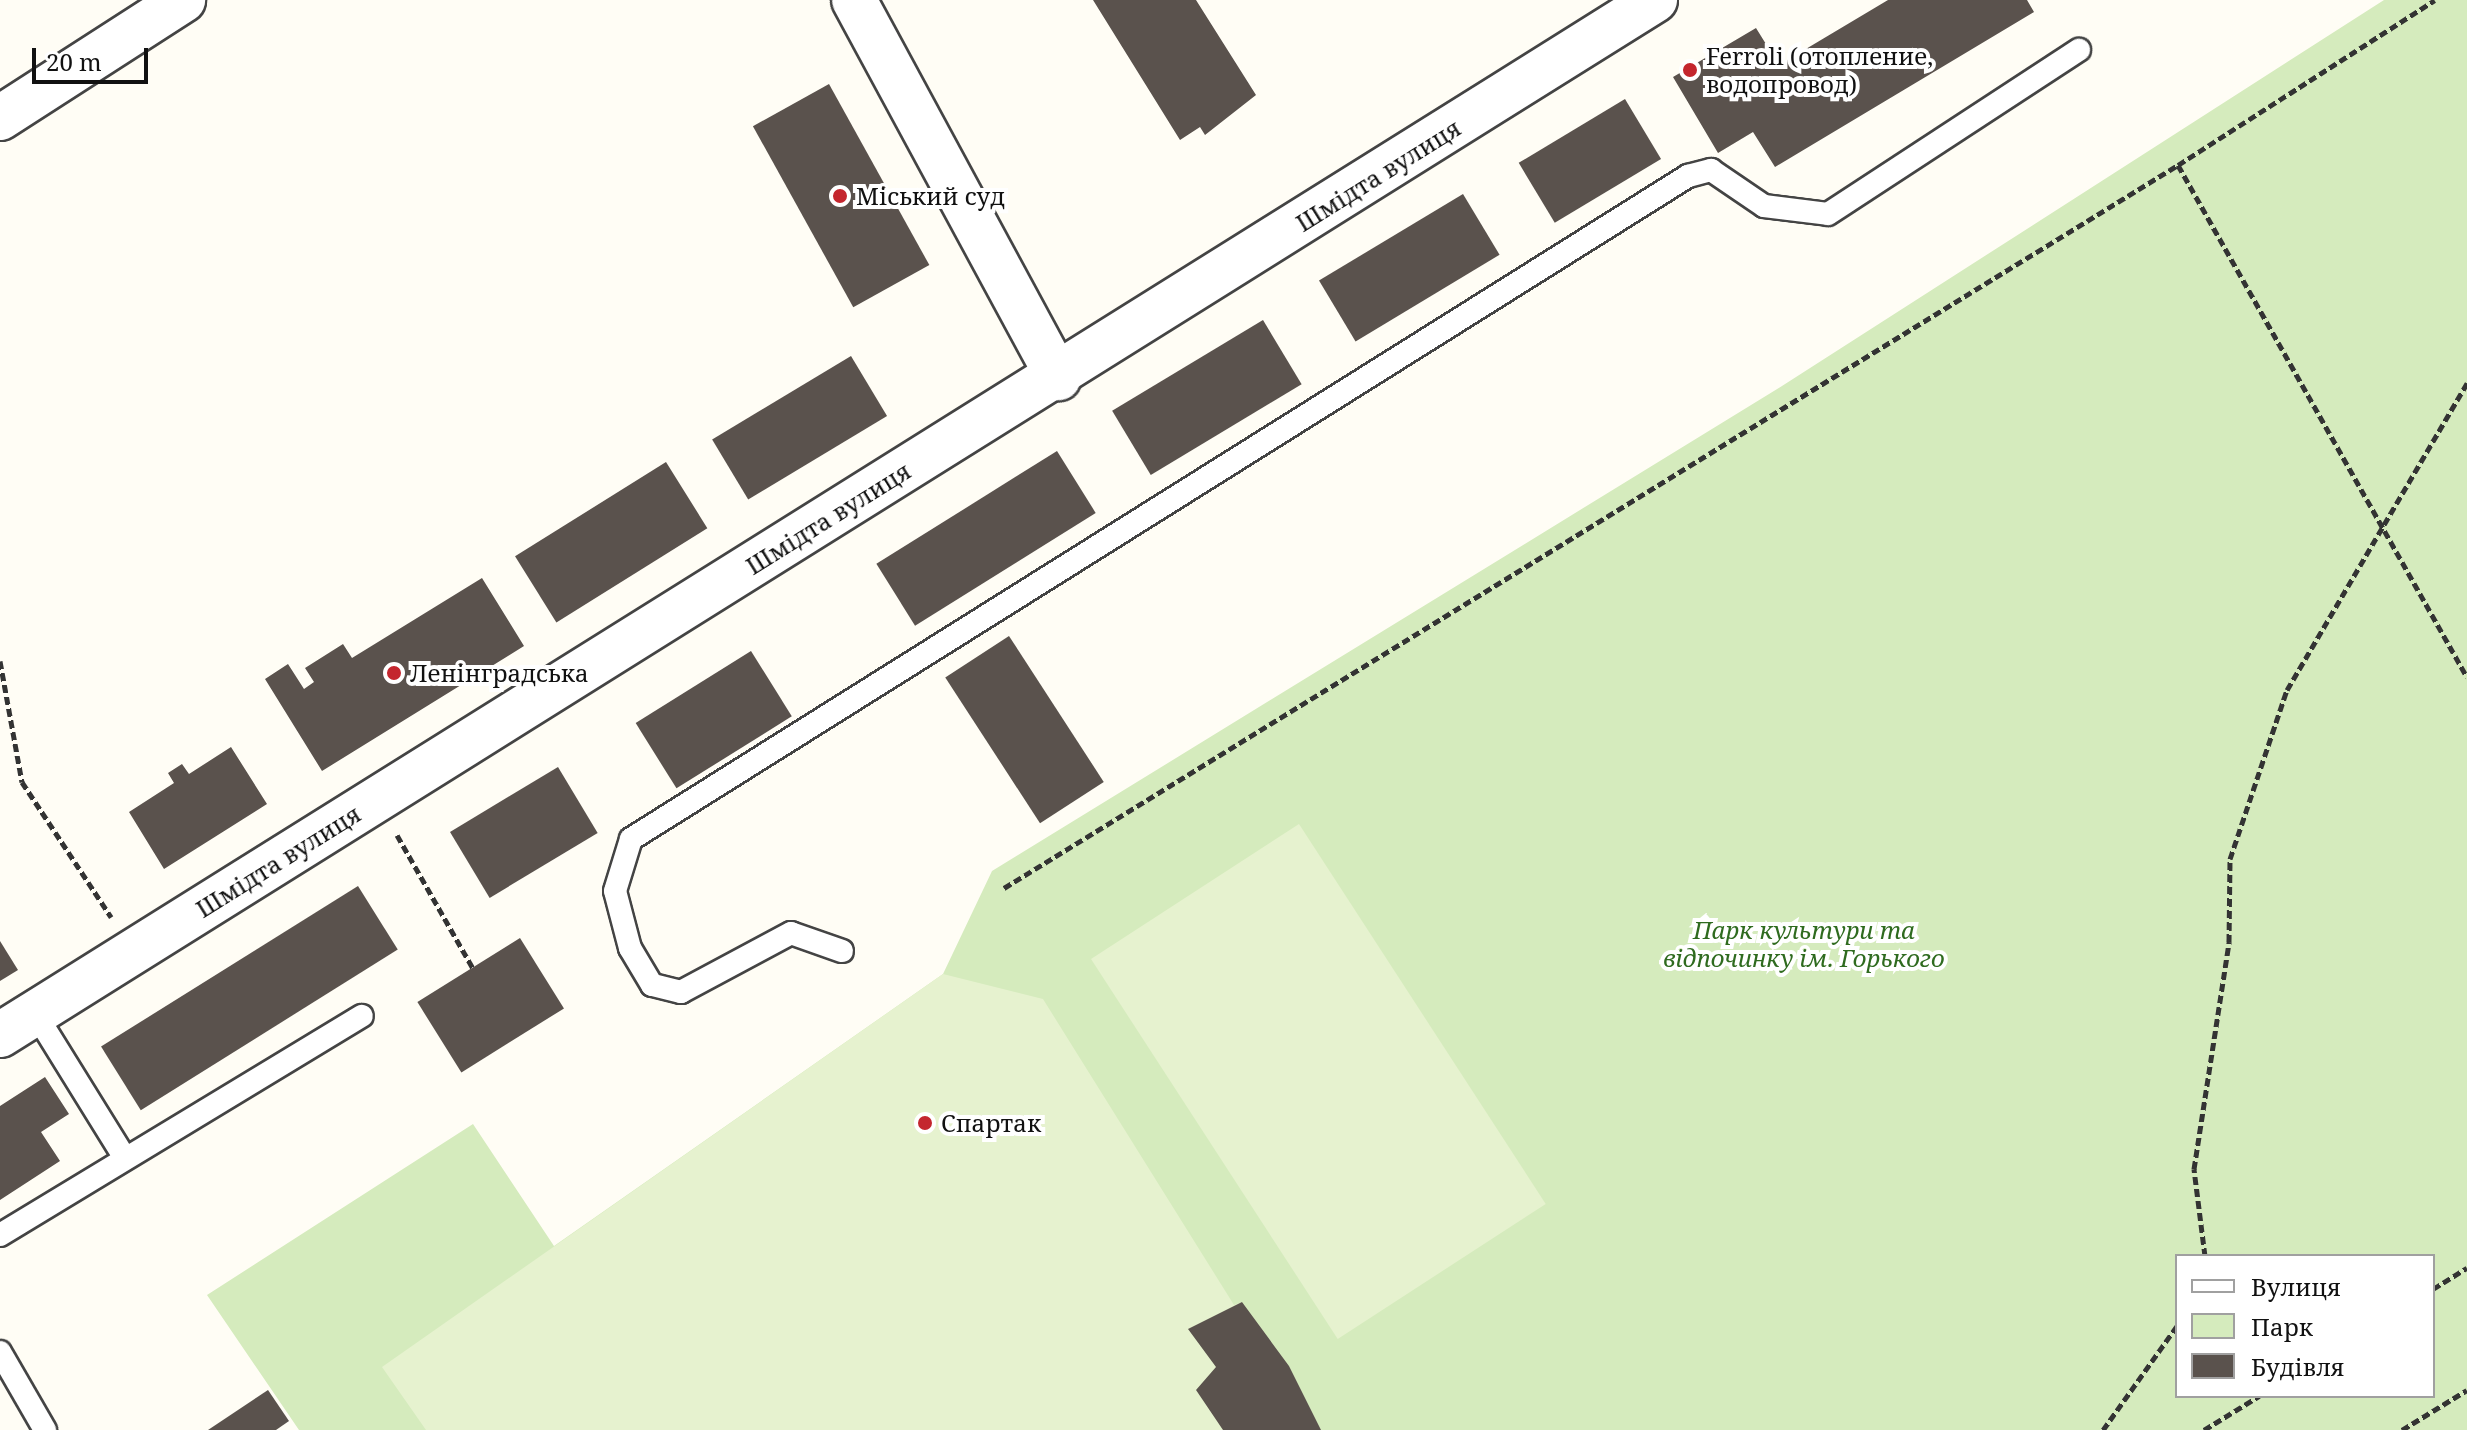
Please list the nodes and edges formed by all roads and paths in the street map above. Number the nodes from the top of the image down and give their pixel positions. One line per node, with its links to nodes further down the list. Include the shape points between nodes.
1 (183, 0): 6 (street)
2 (854, 0): 8 (street)
3 (1655, 0): 8 (street, Шмідта вулиця)
4 (2435, 0): 7 (path)
5 (2079, 50): 15 (lane, via 1828,214 1764,206 1711,170 1688,176 631,839 615,891 630,948 652,985 681,992 791,933)
6 (0, 118)
7 (2178, 165): 10 (path); 14 (path)
8 (1058, 378): 16 (street, Шмідта вулиця)
9 (2467, 383): 10 (path)
10 (2383, 525): 12 (path); 22 (path, via 2287,690 2230,859 2229,942 2194,1169)
11 (0, 661): 16 (path, via 22,782)
12 (2467, 677)
13 (396, 834): 17 (path)
14 (1004, 888)
15 (842, 951)
16 (133, 952): 19 (street, Шмідта вулиця)
17 (473, 968)
18 (362, 1016): 20 (lane)
19 (17, 1024): 20 (lane)
20 (125, 1158): 21 (lane)
21 (0, 1235)
22 (2205, 1254)
23 (2467, 1268): 24 (path)
24 (2435, 1288)
25 (2175, 1329): 30 (path)
26 (0, 1352): 29 (lane)
27 (2467, 1390): 32 (path)
28 (2256, 1398): 31 (path)
29 (45, 1430)
30 (2103, 1430)
31 (2204, 1430)
32 (2402, 1430)

